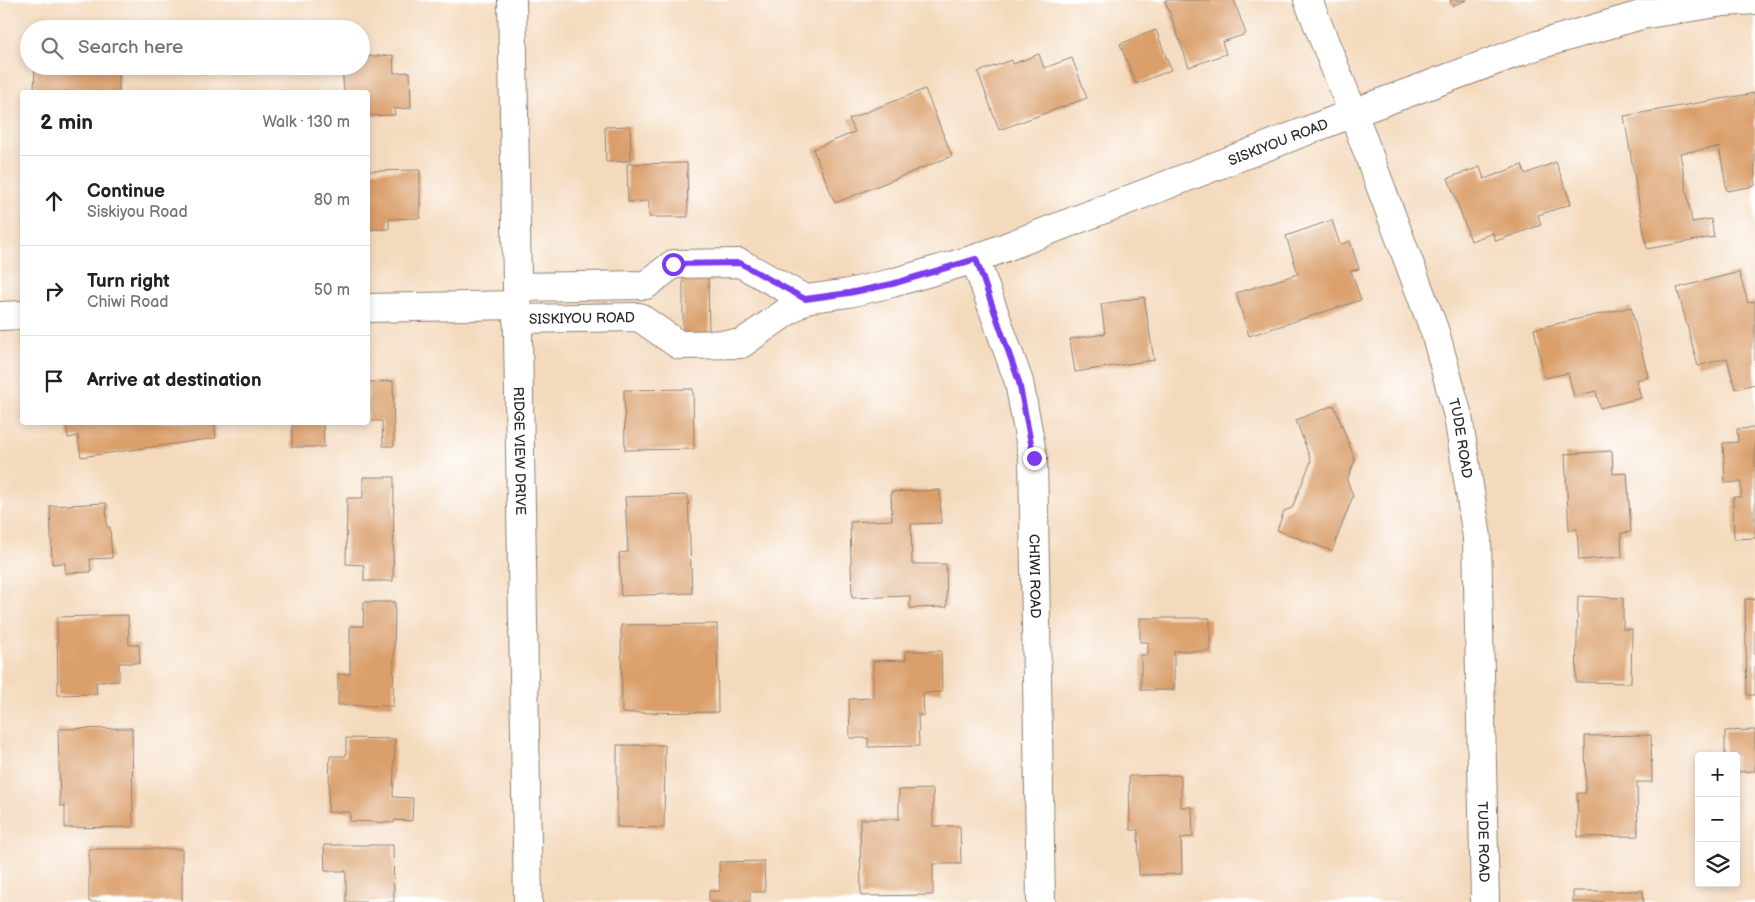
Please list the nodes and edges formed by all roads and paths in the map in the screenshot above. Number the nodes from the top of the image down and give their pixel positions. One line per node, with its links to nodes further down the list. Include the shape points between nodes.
1 (512, 0): 7 (street, RIDGE VIEW DRIVE)
2 (1308, 0): 4 (street, TUDE ROAD)
3 (1755, 0): 4 (street, SISKIYOU ROAD, via 1641,16 1538,45)
4 (1353, 113): 5 (street, SISKIYOU ROAD); 13 (street, TUDE ROAD, via 1435,332 1458,416 1477,537)
5 (976, 259): 6 (street, SISKIYOU ROAD, via 892,284); 12 (street, CHIWI ROAD, via 1019,382 1034,458)
6 (805, 299): 7 (street, SISKIYOU ROAD, via 740,263 673,264 646,285); 7 (street, SISKIYOU ROAD, via 741,344 679,345 640,317)
7 (517, 304): 8 (street, SISKIYOU ROAD); 11 (street, RIDGE VIEW DRIVE)
8 (370, 308)
9 (20, 315): 10 (street)
10 (0, 316)
11 (528, 902)
12 (1041, 902)
13 (1485, 902)

